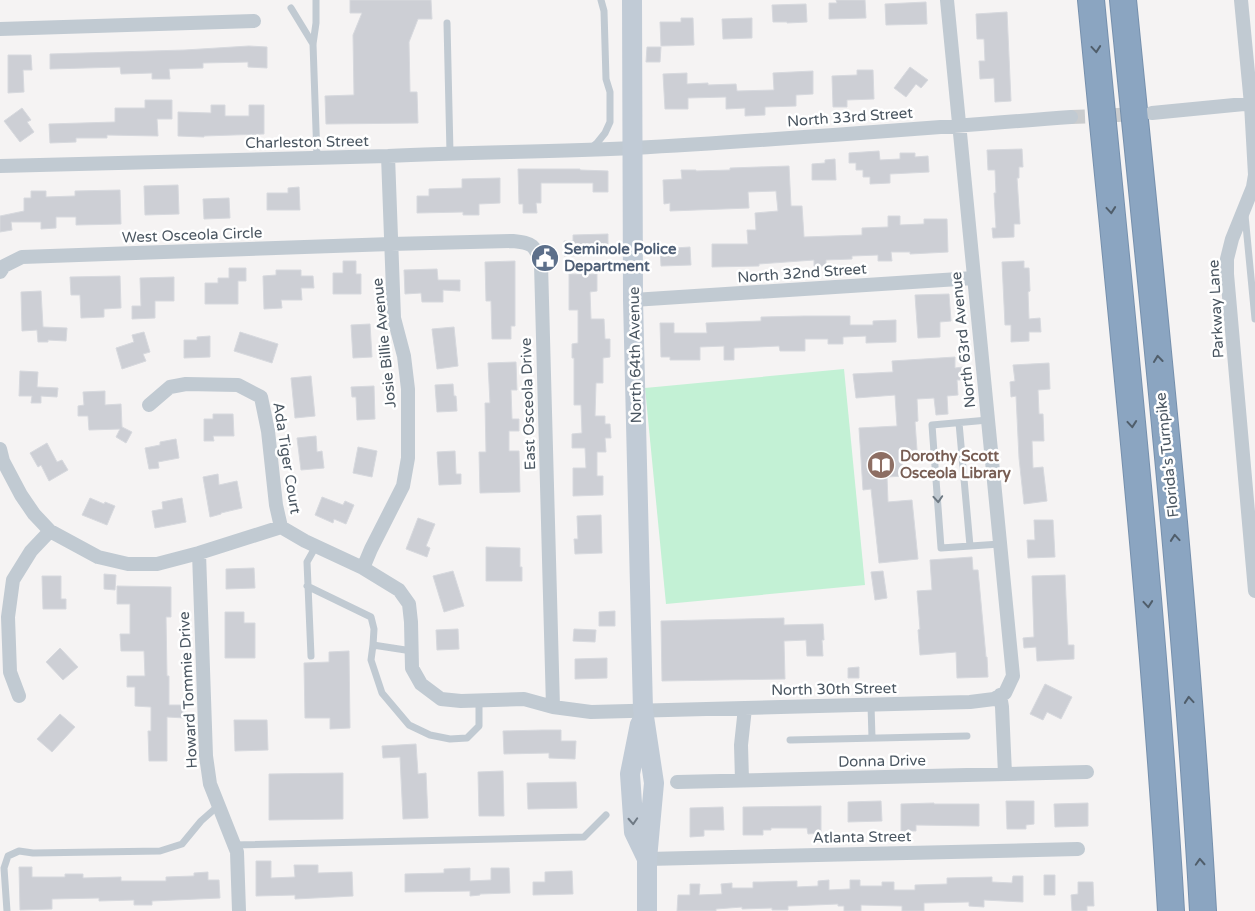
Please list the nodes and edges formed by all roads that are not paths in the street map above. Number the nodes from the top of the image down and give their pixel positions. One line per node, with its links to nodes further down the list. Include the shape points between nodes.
1 (316, 0): 13 (lane)
2 (601, 0): 19 (lane, via 610,122 597,143)
3 (632, 0): 18 (street, North 64th Avenue)
4 (947, 0): 17 (street, North 63rd Avenue)
5 (1091, 0): 69 (highway, one-way to 69, via 1144,546)
6 (1123, 0): 70 (highway, Florida's Turnpike, one-way to 6, via 1176,542)
7 (1240, 0): 12 (street, Parkway Lane)
8 (291, 8): 13 (lane)
9 (254, 21): 11 (street)
10 (447, 24): 20 (lane)
11 (0, 29)
12 (1250, 35): 14 (street, Parkway Lane)
13 (313, 44): 22 (lane)
14 (1254, 104): 15 (street); 24 (street, Parkway Lane, via 1255,175)
15 (1152, 113)
16 (1071, 117): 17 (street, North 33rd Street)
17 (959, 126): 18 (street, North 33rd Street); 27 (street, North 63rd Avenue)
18 (623, 148): 19 (street, Charleston Street); 29 (street, North 64th Avenue)
19 (588, 149): 20 (street, Charleston Street)
20 (450, 153): 21 (street, Charleston Street)
21 (388, 156): 22 (street, Charleston Street); 25 (street, Josie Billie Avenue)
22 (317, 158): 23 (street, Charleston Street)
23 (0, 166)
24 (1244, 208): 28 (lane); 43 (street, Parkway Lane, via 1232,239 1227,274)
25 (390, 244): 26 (street, West Osceola Circle, via 22,257 4,266); 41 (street, Josie Billie Avenue, via 394,318 408,389 408,458 403,486); 51 (street, East Osceola Drive, via 527,242 536,250 541,264)
26 (0, 272)
27 (974, 278): 29 (street, North 32nd Street); 32 (street, North 63rd Avenue)
28 (1254, 291): 30 (lane)
29 (634, 300): 53 (street, North 64th Avenue)
30 (1255, 319)
31 (149, 405): 35 (street, Ada Tiger Court, via 170,387 186,384 238,385 261,396)
32 (988, 420): 33 (lane); 37 (street, North 63rd Avenue)
33 (959, 423): 39 (lane); 39 (lane, one-way to 39, via 932,425 941,548)
34 (0, 449): 36 (street, via 21,495)
35 (281, 527): 38 (street); 40 (street)
36 (50, 531): 40 (street, via 98,557 128,564 157,564); 47 (street, via 31,551 13,580 8,617 10,672)
37 (1000, 544): 39 (lane); 48 (street, North 63rd Avenue, via 1014,676)
38 (316, 546): 41 (street); 42 (lane, via 308,562)
39 (970, 546)
40 (199, 553): 61 (street, Howard Tommie Drive, via 206,756 210,784)
41 (363, 568): 45 (street, via 398,590 409,604)
42 (308, 586): 44 (lane, via 371,617); 46 (lane)
43 (1255, 591)
44 (373, 645): 45 (lane); 49 (lane, via 371,660 382,692 409,725 430,735 467,738 479,726)
45 (412, 651): 49 (street, via 412,668 421,684 441,699)
46 (310, 656)
47 (19, 696)
48 (1000, 696): 50 (street, North 30th Street, via 970,702); 58 (street)
49 (479, 701): 51 (street, via 524,699)
50 (871, 704): 52 (street, North 30th Street); 55 (lane)
51 (553, 707): 53 (street, via 591,712)
52 (745, 708): 53 (street, North 30th Street); 59 (street)
53 (643, 710): 65 (street, North 64th Avenue, via 654,783)
54 (967, 736): 55 (lane)
55 (872, 738): 56 (lane)
56 (790, 740)
57 (1087, 772): 58 (street, Donna Drive)
58 (1005, 774): 59 (street, Donna Drive)
59 (742, 780): 60 (street, Donna Drive)
60 (677, 782)
61 (218, 806): 63 (street, Howard Tommie Drive); 66 (lane, via 182,844 160,852 19,851 8,856 4,868)
62 (606, 814): 63 (lane, via 584,837)
63 (234, 845): 67 (street, Howard Tommie Drive)
64 (1078, 849): 65 (street, Atlanta Street)
65 (647, 858): 68 (street, North 64th Avenue)
66 (7, 911)
67 (240, 911)
68 (646, 911)
69 (1171, 911)
70 (1203, 911)

